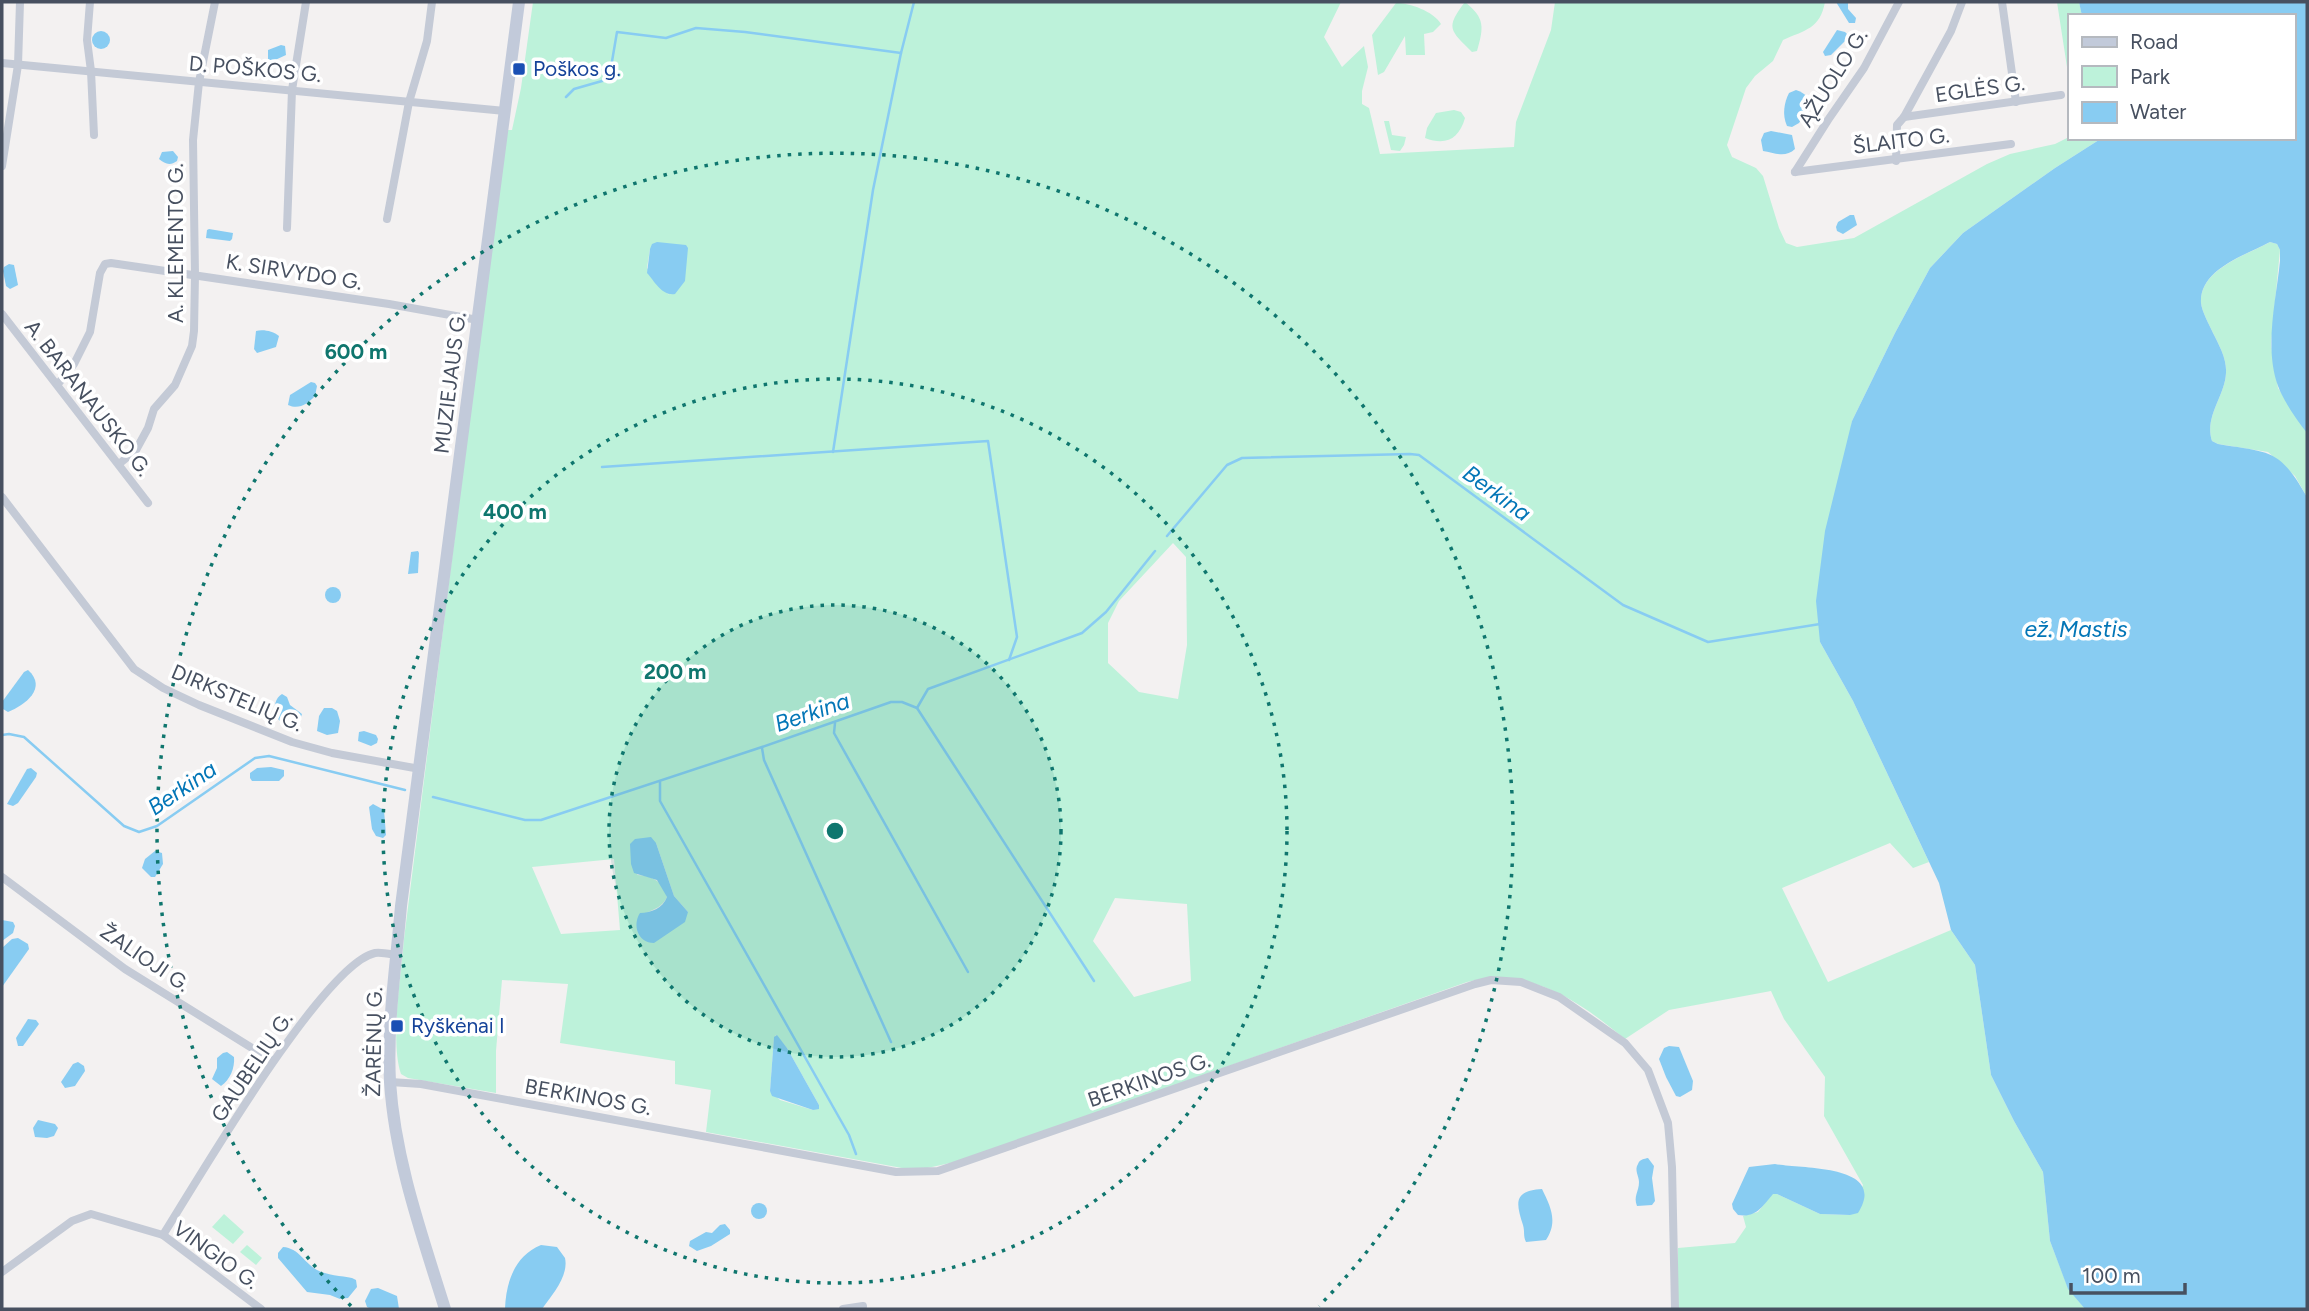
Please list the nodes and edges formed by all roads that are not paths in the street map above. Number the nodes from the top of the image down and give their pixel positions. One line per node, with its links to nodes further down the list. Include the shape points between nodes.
1 (20, 2): 11 (street)
2 (90, 2): 12 (street, via 86,27)
3 (215, 2): 13 (street, A. KLEMENTO G.)
4 (306, 2): 14 (street)
5 (432, 2): 16 (street, via 427,41)
6 (519, 2): 18 (main road, MUZIEJAUS G.)
7 (1899, 2): 24 (street, ĄŽUOLO G., via 1864,68)
8 (1962, 2): 19 (street)
9 (2002, 2): 17 (street)
10 (2, 63): 11 (street, D. POŠKOS G.)
11 (18, 65): 12 (street, D. POŠKOS G.); 23 (street)
12 (91, 71): 13 (street, D. POŠKOS G.); 20 (street)
13 (200, 82): 14 (street, D. POŠKOS G.); 27 (street, A. KLEMENTO G., via 193,140)
14 (292, 90): 16 (street, D. POŠKOS G.); 26 (street)
15 (2061, 95): 17 (street, EGLĖS G.)
16 (409, 102): 18 (street, D. POŠKOS G.); 25 (street)
17 (2016, 102): 19 (street, EGLĖS G.)
18 (505, 111): 29 (main road, MUZIEJAUS G.)
19 (1905, 117): 22 (street, via 1897,125)
20 (94, 135)
21 (2011, 144): 22 (street, ŠLAITO G.)
22 (1896, 161): 24 (street, ŠLAITO G.)
23 (2, 166)
24 (1795, 172)
25 (387, 219)
26 (287, 228)
27 (195, 275): 29 (street, K. SIRVYDO G.); 30 (street, K. SIRVYDO G., via 105,264 90,332); 31 (street, A. KLEMENTO G., via 192,346 175,385 155,409 136,450)
28 (2, 314): 30 (street, A. BARANAUSKO G.)
29 (478, 320): 34 (main road, MUZIEJAUS G.)
30 (58, 384): 31 (street, A. BARANAUSKO G.)
31 (119, 464): 33 (street, A. BARANAUSKO G.)
32 (2, 497): 34 (street, DIRKSTELIŲ G., via 134,668 163,688 292,742)
33 (148, 503)
34 (420, 769): 36 (main road, ŽARĖNŲ G.)
35 (2, 877): 37 (street, ŽALIOJI G., via 125,969)
36 (397, 955): 37 (street, GAUBELIŲ G., via 376,953 348,968); 38 (main road, ŽARĖNŲ G., via 390,1017)
37 (273, 1061): 39 (street, GAUBELIŲ G.)
38 (390, 1082): 43 (main road, ŽARĖNŲ G., via 411,1199); 45 (street, BERKINOS G., via 919,1173 967,1163 1475,984 1521,982 1574,1006 1625,1043 1648,1070 1668,1123)
39 (163, 1235): 40 (street, VINGIO G., via 91,1214 72,1221); 42 (street, VINGIO G.)
40 (2, 1272)
41 (863, 1306): 44 (street)
42 (261, 1309)
43 (445, 1309)
44 (843, 1309)
45 (1675, 1309)

